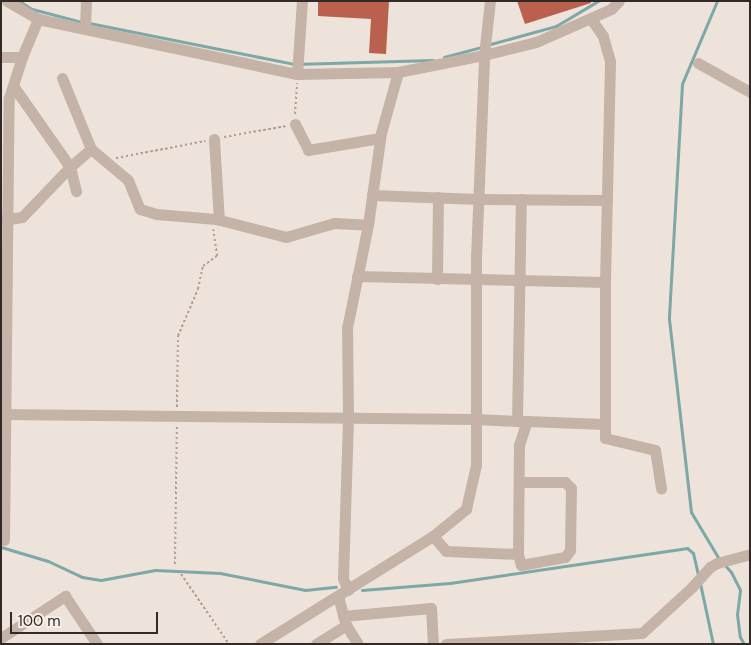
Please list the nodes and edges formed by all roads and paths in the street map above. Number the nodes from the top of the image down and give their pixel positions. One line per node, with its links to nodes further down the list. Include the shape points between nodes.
1 (6, 1): 6 (street)
2 (86, 1): 8 (street)
3 (302, 1): 14 (street)
4 (490, 1): 9 (street)
5 (619, 1): 7 (street)
6 (38, 19): 8 (street); 11 (street)
7 (591, 19): 9 (street, via 536,42); 28 (street, via 602,36 610,61)
8 (85, 23): 14 (street)
9 (484, 54): 13 (street); 26 (street)
10 (1, 57): 11 (street)
11 (22, 57): 16 (street)
12 (698, 63): 17 (street)
13 (398, 72): 14 (street); 19 (street)
14 (297, 74)
15 (62, 78): 21 (street)
16 (14, 87): 22 (street); 30 (street, via 9,98)
17 (750, 92)
18 (295, 124): 19 (street, via 308,150)
19 (380, 138): 24 (street)
20 (214, 140): 29 (street)
21 (91, 149): 22 (street); 29 (street, via 128,180 140,210)
22 (70, 167): 23 (street); 30 (street, via 22,217)
23 (76, 191)
24 (372, 195): 25 (street); 31 (street)
25 (438, 197): 26 (street); 33 (street)
26 (479, 199): 27 (street); 34 (street)
27 (521, 199): 28 (street); 35 (street)
28 (607, 200): 36 (street)
29 (216, 219): 31 (street, via 286,237 334,223); 38 (path, via 217,256 203,266 198,289 178,336)
30 (5, 220): 37 (street)
31 (368, 225): 32 (street)
32 (357, 276): 33 (street); 39 (street, via 347,328)
33 (437, 279): 34 (street)
34 (476, 280): 35 (street); 40 (street)
35 (520, 280): 36 (street); 41 (street)
36 (604, 282): 42 (street)
37 (3, 414): 38 (street); 46 (street)
38 (177, 416): 39 (street); 49 (path)
39 (348, 417): 40 (street); 51 (street)
40 (475, 419): 41 (street); 45 (street, via 476,465 466,509)
41 (522, 421): 42 (street); 43 (street)
42 (604, 424): 44 (street, via 605,438 655,450)
43 (519, 482): 47 (street); 47 (street, via 565,482 571,488 570,550 565,557 522,565)
44 (661, 489)
45 (433, 536): 47 (street, via 446,551); 51 (street)
46 (4, 540)
47 (518, 554)
48 (750, 554): 54 (street, via 717,563 642,633)
49 (175, 564)
50 (181, 574): 56 (path)
51 (343, 593): 52 (street); 57 (street)
52 (345, 620): 58 (street); 59 (street); 60 (street, via 430,608)
53 (1, 638): 55 (street, via 65,596)
54 (470, 643): 61 (street)
55 (97, 644)
56 (229, 644)
57 (260, 644)
58 (316, 644)
59 (358, 644)
60 (433, 644)
61 (446, 644)

